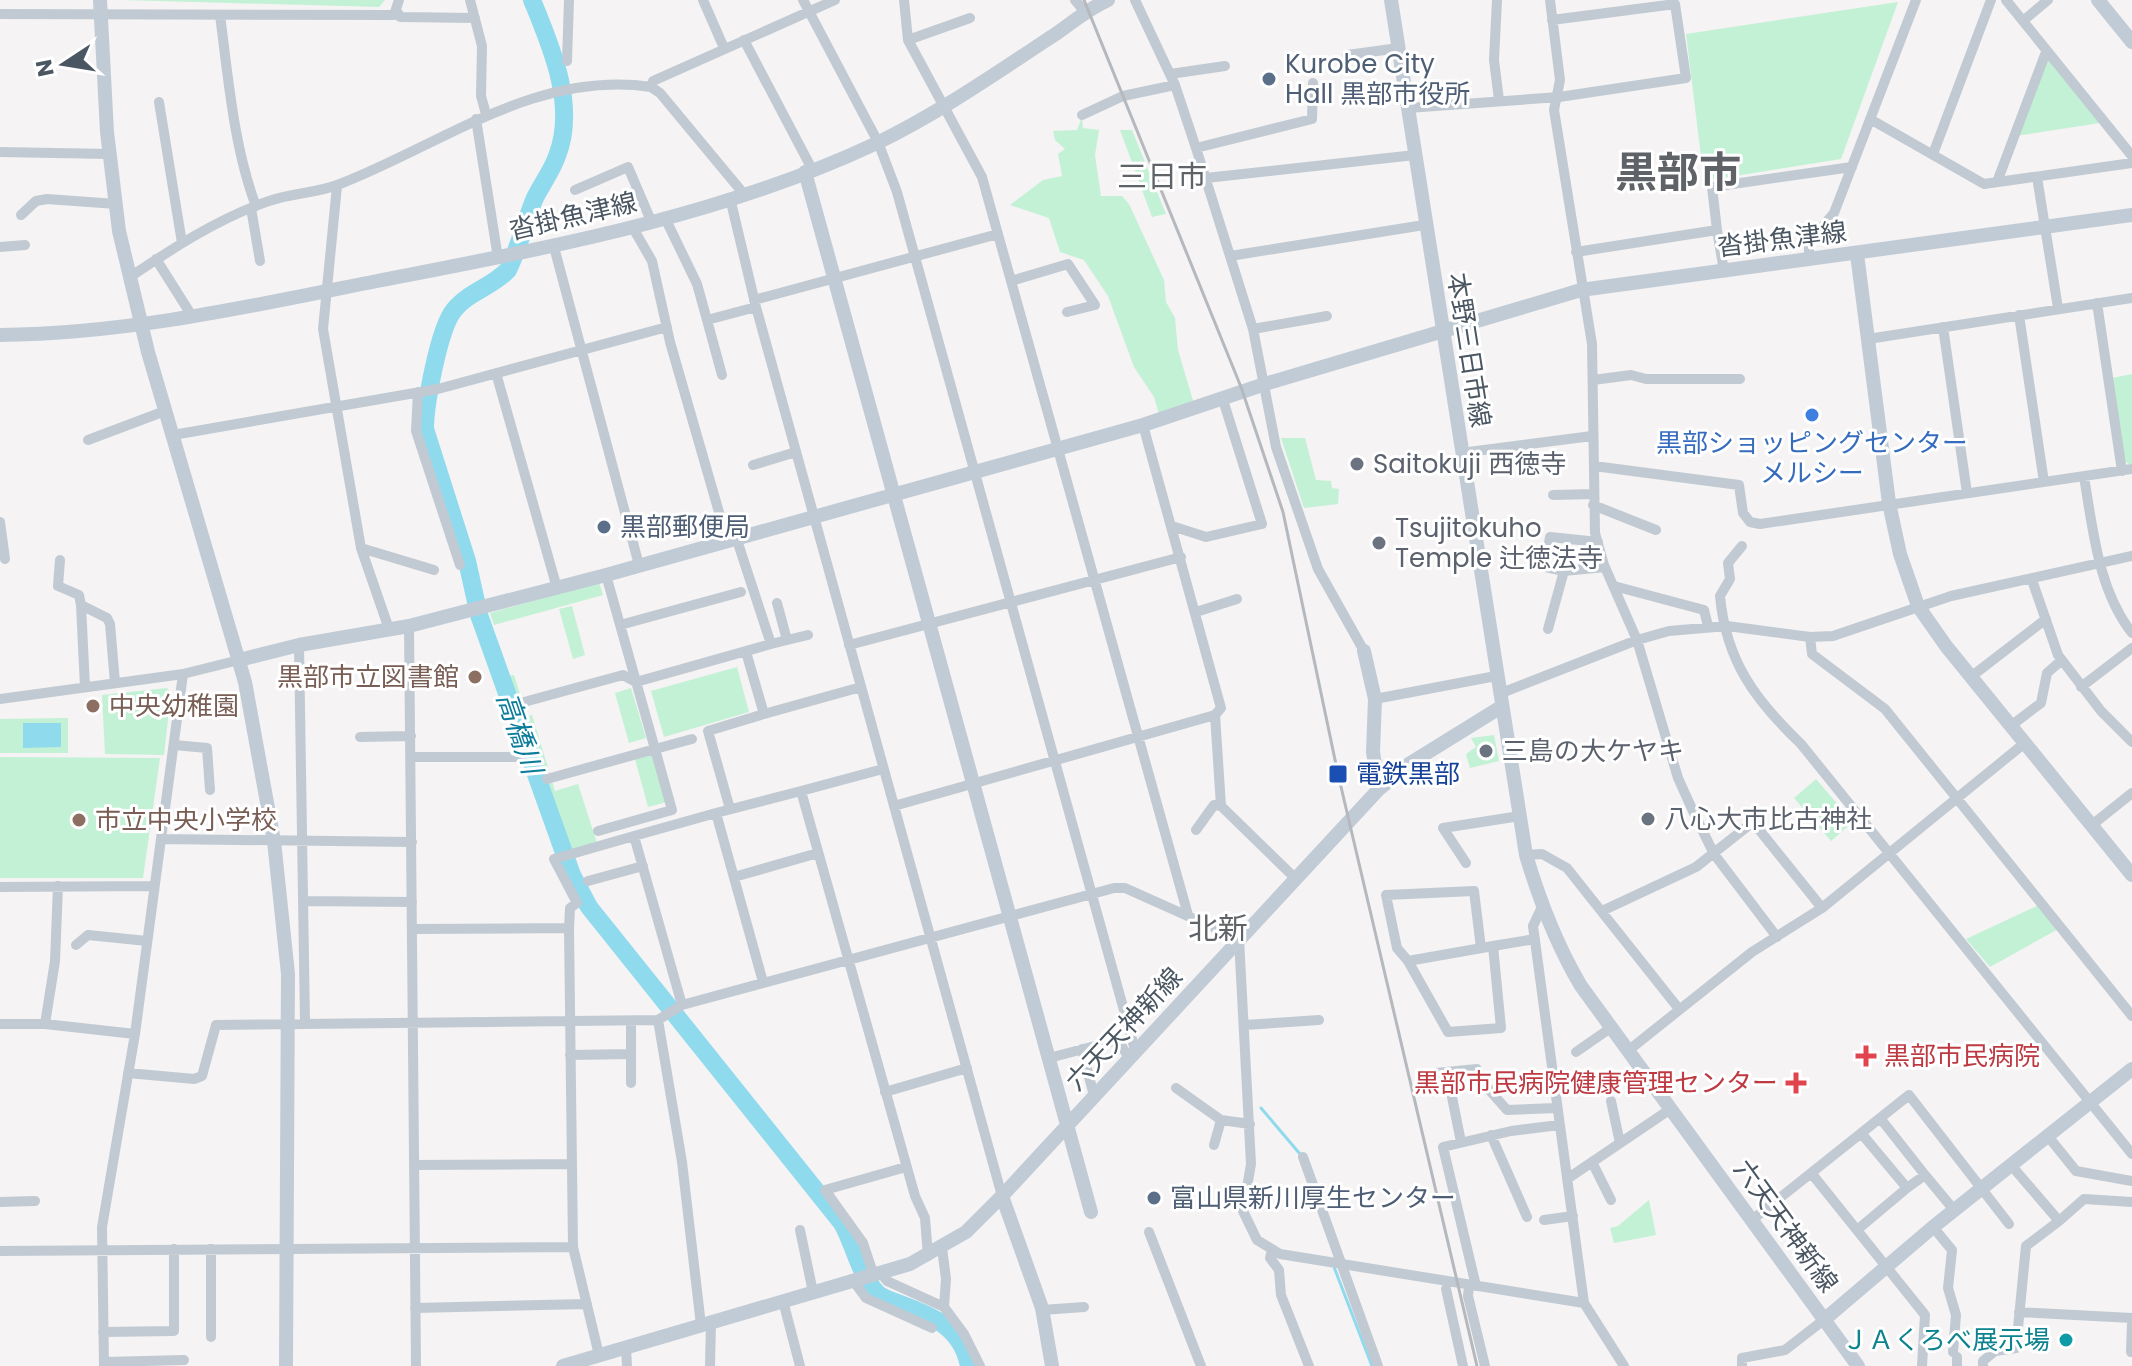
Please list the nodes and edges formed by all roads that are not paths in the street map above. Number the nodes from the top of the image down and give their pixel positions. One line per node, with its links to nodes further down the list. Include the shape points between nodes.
1 (399, 0): 20 (street)
2 (470, 0): 23 (street)
3 (569, 0): 34 (street)
4 (703, 0): 30 (street)
5 (835, 0): 17 (street)
6 (904, 0): 28 (street)
7 (1108, 0): 18 (street, 沓掛魚津線)
8 (1135, 0): 36 (street)
9 (1391, 0): 31 (street, 本野三日市線)
10 (1497, 0): 40 (street, via 1494,60)
11 (1550, 0): 25 (street)
12 (1916, 0): 46 (street)
13 (1991, 0): 51 (street)
14 (2006, 0): 26 (street)
15 (2048, 0): 26 (street)
16 (2098, 0): 29 (street)
17 (806, 5): 27 (street); 47 (street)
18 (1080, 5): 42 (street, 沓掛魚津線, via 1063,30)
19 (100, 7): 21 (street); 22 (street); 50 (street)
20 (398, 13): 22 (street); 23 (street)
21 (0, 14)
22 (220, 15): 64 (street, via 234,122)
23 (475, 18): 45 (street, via 482,46)
24 (970, 18): 28 (street)
25 (1552, 20): 39 (street); 39 (street, via 1675,4 1686,78)
26 (2024, 20): 32 (street)
27 (744, 40): 30 (street); 56 (street)
28 (908, 40): 42 (street)
29 (2132, 42)
30 (724, 48): 38 (street, via 653,81)
31 (1399, 48): 33 (street); 43 (street, 本野三日市線)
32 (2046, 52): 53 (street); 59 (street)
33 (1347, 55)
34 (567, 61)
35 (1225, 66): 36 (street)
36 (1172, 80): 44 (street); 48 (street)
37 (1313, 83): 48 (street, via 1312,119)
38 (651, 87): 45 (street, via 566,91); 62 (street)
39 (1559, 97): 40 (street); 77 (street, via 1554,110)
40 (1499, 100): 43 (street)
41 (159, 102): 73 (street)
42 (943, 106): 47 (street, 沓掛魚津線); 72 (street, via 982,177)
43 (1408, 108): 52 (street, 本野三日市線)
44 (1082, 115)
45 (481, 117): 60 (street); 81 (street)
46 (1870, 119): 51 (street); 55 (street)
47 (878, 142): 56 (street, 沓掛魚津線); 80 (street)
48 (1196, 148): 58 (street)
49 (0, 152): 50 (street)
50 (110, 154): 63 (street)
51 (1933, 154): 59 (street, via 1984,184)
52 (1415, 155): 58 (street); 68 (street, 本野三日市線)
53 (2132, 156)
54 (2132, 163): 57 (street)
55 (1852, 167): 71 (street, via 1712,187); 84 (street, via 1834,213 1809,243)
56 (808, 171): 62 (street, 沓掛魚津線); 86 (street)
57 (2037, 177): 59 (street); 70 (street)
58 (1206, 178): 79 (street)
59 (1997, 182)
60 (337, 186): 64 (street); 90 (street)
61 (575, 190): 67 (street, via 628,167)
62 (737, 195): 67 (street, 沓掛魚津線); 92 (street)
63 (116, 204): 65 (street, via 47,199 36,201); 87 (street)
64 (254, 207): 73 (street); 83 (street)
65 (21, 215)
66 (2132, 215): 70 (street, 沓掛魚津線)
67 (659, 221): 69 (street, 沓掛魚津線); 99 (street, via 697,284)
68 (1424, 225): 79 (street); 104 (street, 本野三日市線)
69 (633, 228): 76 (street, 沓掛魚津線); 101 (street, via 652,261)
70 (2045, 228): 78 (street, 沓掛魚津線); 94 (street)
71 (1717, 230): 77 (street); 85 (street)
72 (998, 234): 80 (street); 88 (street)
73 (182, 243): 82 (street)
74 (25, 245): 75 (street)
75 (0, 247)
76 (554, 247): 81 (street, 沓掛魚津線); 107 (street)
77 (1576, 252): 89 (street)
78 (1857, 254): 84 (street, 沓掛魚津線); 106 (street)
79 (1230, 256): 103 (street)
80 (914, 257): 86 (street); 126 (street)
81 (498, 258): 90 (street, 沓掛魚津線)
82 (156, 259): 87 (street); 97 (street)
83 (260, 261)
84 (1809, 261): 85 (street, 沓掛魚津線)
85 (1724, 271): 89 (street, 沓掛魚津線)
86 (834, 276): 92 (street); 130 (street)
87 (130, 277): 100 (street)
88 (1011, 281): 95 (street, via 1068,264 1101,303); 121 (street)
89 (1581, 290): 104 (street, 沓掛魚津線); 111 (street)
90 (326, 291): 97 (street, 沓掛魚津線); 115 (street, via 323,329)
91 (2132, 298): 93 (street)
92 (755, 303): 99 (street); 122 (street)
93 (2097, 303): 94 (street); 127 (street)
94 (2058, 308): 96 (street)
95 (1067, 312)
96 (2019, 315): 102 (street); 129 (street)
97 (192, 316): 100 (street, 沓掛魚津線)
98 (1327, 316): 103 (street)
99 (707, 320): 109 (street)
100 (141, 324): 105 (street, 沓掛魚津線); 116 (street)
101 (667, 327): 107 (street); 139 (street)
102 (1943, 327): 106 (street); 131 (street)
103 (1253, 329): 112 (street)
104 (1443, 330): 112 (street, 沓掛魚津線); 123 (street, 本野三日市線)
105 (0, 335)
106 (1868, 339): 134 (street)
107 (582, 349): 108 (street); 149 (street)
108 (496, 373): 113 (street); 157 (street)
109 (722, 375)
110 (1740, 379): 111 (street, via 1631,375)
111 (1593, 380): 119 (street)
112 (1265, 384): 114 (street, 沓掛魚津線); 182 (street, via 1276,447 1318,569)
113 (418, 392): 115 (street); 148 (street, via 416,431)
114 (1223, 400): 117 (street, 沓掛魚津線); 137 (street, via 1262,524 1206,537)
115 (336, 405): 118 (street); 142 (street)
116 (165, 411): 118 (street); 120 (street)
117 (1143, 425): 121 (street, 沓掛魚津線); 137 (street)
118 (173, 435): 184 (street)
119 (1592, 436): 123 (street); 125 (street)
120 (88, 440)
121 (1058, 447): 126 (street, 沓掛魚津線); 154 (street)
122 (796, 452): 124 (street); 135 (street)
123 (1461, 453): 187 (street, 本野三日市線)
124 (753, 465)
125 (1594, 466): 133 (street); 134 (street, via 1739,485 1743,513 1760,524)
126 (972, 470): 130 (street, 沓掛魚津線); 161 (street)
127 (2127, 470): 128 (street)
128 (2084, 477): 129 (street); 147 (street)
129 (2044, 482): 131 (street)
130 (894, 493): 135 (street, 沓掛魚津線); 166 (street)
131 (1967, 493): 134 (street)
132 (1553, 495): 133 (street)
133 (1593, 499): 138 (street); 140 (street)
134 (1889, 503): 163 (street)
135 (814, 516): 139 (street, 沓掛魚津線); 180 (street)
136 (0, 522): 145 (street)
137 (1172, 526): 144 (street)
138 (1656, 530)
139 (732, 538): 149 (street, 沓掛魚津線); 178 (street)
140 (1598, 542): 150 (street); 152 (street, via 1550,537 1545,567)
141 (1742, 546): 170 (street, via 1728,563 1730,579 1720,596)
142 (361, 548): 151 (street); 171 (street)
143 (2132, 556): 147 (street)
144 (1181, 557): 154 (street); 164 (street)
145 (5, 559)
146 (60, 560): 162 (street, via 58,586 79,595)
147 (2099, 563): 155 (street); 173 (street)
148 (460, 565)
149 (639, 565): 153 (street, 沓掛魚津線)
150 (1605, 567): 152 (street); 156 (street)
151 (434, 570)
152 (1564, 571): 172 (street)
153 (606, 575): 157 (street, 沓掛魚津線); 167 (street)
154 (1095, 579): 161 (street); 202 (street)
155 (2032, 580): 163 (street); 165 (street)
156 (1614, 586): 169 (street, via 1704,610); 177 (street)
157 (557, 588): 168 (street, 沓掛魚津線)
158 (741, 592): 167 (street)
159 (1237, 599): 164 (street)
160 (777, 603): 176 (street)
161 (1011, 603): 166 (street); 211 (street)
162 (81, 605): 190 (street, via 110,624); 191 (street)
163 (1918, 606): 175 (street, via 1856,631); 188 (street)
164 (1196, 612): 199 (street, via 1221,708)
165 (2046, 619): 185 (street); 188 (street)
166 (929, 624): 180 (street); 214 (street)
167 (620, 625): 189 (street)
168 (409, 626): 171 (street, 沓掛魚津線); 201 (street)
169 (1708, 626): 170 (street); 177 (street)
170 (1727, 626): 175 (street); 234 (street, via 1746,684)
171 (389, 629): 179 (street, 沓掛魚津線)
172 (1548, 629)
173 (2132, 633)
174 (808, 635): 176 (street)
175 (1810, 637): 219 (street, via 1812,654 1885,709)
176 (787, 640): 178 (street)
177 (1637, 640): 196 (street); 235 (street, via 1678,778)
178 (771, 644): 183 (street)
179 (299, 645): 184 (street, 沓掛魚津線); 231 (street)
180 (849, 645): 192 (street)
181 (2132, 648): 193 (street)
182 (1364, 651): 195 (street)
183 (746, 652): 189 (street); 198 (street)
184 (239, 660): 186 (street); 230 (street)
185 (2062, 660): 193 (street); 200 (street, via 2047,673 2041,703)
186 (183, 674): 190 (street); 207 (street)
187 (1496, 676): 195 (street); 196 (street, 本野三日市線)
188 (1972, 676): 200 (street)
189 (636, 682): 197 (street, via 623,675); 208 (street)
190 (115, 683): 191 (street)
191 (85, 687): 194 (street)
192 (861, 687): 198 (street); 212 (street)
193 (2081, 687): 206 (street)
194 (1, 698)
195 (1375, 699): 215 (street, via 1373,752)
196 (1500, 701): 215 (street, 六天天神新線); 224 (street, 六天天神新線)
197 (524, 702)
198 (764, 714): 222 (street, via 708,731)
199 (1215, 715): 202 (street); 221 (street)
200 (2012, 725): 205 (street)
201 (411, 736): 203 (street); 209 (street)
202 (1138, 736): 211 (street); 252 (street)
203 (360, 737)
204 (692, 739): 208 (street)
205 (2026, 742): 219 (street); 225 (street)
206 (2132, 742)
207 (174, 745): 216 (street, via 207,748); 229 (street)
208 (655, 749): 213 (street); 227 (street, via 672,810)
209 (411, 757): 210 (street); 232 (street)
210 (520, 757)
211 (1054, 760): 214 (street); 246 (street)
212 (883, 769): 217 (street); 220 (street)
213 (547, 779)
214 (973, 783): 220 (street); 253 (street)
215 (1379, 789): 241 (street, 六天天神新線)
216 (210, 790)
217 (801, 791): 222 (street); 233 (street)
218 (2132, 793): 225 (street)
219 (1958, 797): 234 (street); 269 (street)
220 (894, 806): 256 (street)
221 (1221, 806): 226 (street, via 1214,805); 241 (street)
222 (730, 809): 223 (street)
223 (716, 813): 228 (street); 240 (street)
224 (1520, 816): 236 (street, 六天天神新線); 237 (street, via 1443,828)
225 (2092, 825): 239 (street)
226 (1196, 830)
227 (598, 831)
228 (634, 836): 238 (street); 254 (street, via 554,859 577,903 570,908)
229 (162, 839): 230 (street); 244 (street)
230 (274, 841): 231 (street); 273 (street)
231 (302, 842): 232 (street); 247 (street)
232 (412, 842): 248 (street)
233 (818, 853): 240 (street); 264 (street)
234 (1890, 853): 250 (street); 298 (street)
235 (1714, 854): 250 (street, via 1753,822); 251 (street); 257 (street)
236 (1526, 855): 249 (street, 六天天神新線); 251 (street, via 1554,858)
237 (1466, 863)
238 (643, 866): 242 (street); 267 (street)
239 (2132, 875)
240 (734, 877): 266 (street)
241 (1296, 879): 258 (street, 六天天神新線)
242 (588, 881)
243 (58, 886): 244 (street); 245 (street); 278 (street, via 55,961)
244 (154, 886): 260 (street)
245 (0, 887)
246 (1090, 894): 252 (street, via 1125,888); 253 (street); 286 (street)
247 (303, 901): 248 (street); 274 (street)
248 (412, 902): 255 (street)
249 (1542, 907): 259 (street, via 1533,926); 280 (street, 六天天神新線, via 1564,958)
250 (1822, 908): 257 (street)
251 (1602, 911): 268 (street)
252 (1188, 915): 258 (street)
253 (1009, 917): 256 (street); 288 (street)
254 (569, 928): 255 (street); 276 (street)
255 (413, 929): 275 (street)
256 (930, 937): 264 (street); 289 (street)
257 (1777, 937): 268 (street)
258 (1239, 939): 279 (street); 286 (street, 六天天神新線)
259 (1535, 939): 262 (street); 300 (street)
260 (147, 941): 261 (street, via 88,935); 281 (street)
261 (76, 945)
262 (1493, 946): 263 (street); 265 (street, via 1501,1028 1448,1032)
263 (1481, 948): 265 (street); 265 (street, via 1474,891 1386,895 1397,948)
264 (848, 959): 266 (street); 295 (street)
265 (1408, 961)
266 (763, 982): 267 (street)
267 (682, 1005): 270 (street)
268 (1679, 1009): 283 (street)
269 (2132, 1016)
270 (658, 1020): 272 (street); 370 (street)
271 (1319, 1020): 279 (street)
272 (631, 1021): 276 (street); 285 (street)
273 (288, 1022): 274 (street); 291 (street, via 216,1025 202,1076 194,1079); 345 (street)
274 (305, 1022): 275 (street)
275 (413, 1022): 276 (street); 317 (street)
276 (570, 1023): 287 (street)
277 (0, 1024): 278 (street)
278 (45, 1024): 281 (street)
279 (1245, 1025): 304 (street)
280 (1612, 1027): 283 (street, 六天天神新線); 284 (street)
281 (135, 1034): 291 (street)
282 (1082, 1049): 286 (street, via 1118,1040); 288 (street); 296 (street)
283 (1629, 1050): 301 (street, 六天天神新線)
284 (1576, 1052)
285 (631, 1054): 287 (street); 293 (street)
286 (1132, 1054): 296 (street, 六天天神新線)
287 (570, 1055): 316 (street)
288 (1049, 1058): 305 (street)
289 (967, 1068): 295 (street); 326 (street)
290 (2132, 1069): 298 (street)
291 (128, 1073): 349 (street)
292 (1436, 1073): 300 (street, via 1477,1069 1507,1110)
293 (631, 1083)
294 (1176, 1088): 303 (street)
295 (885, 1092): 319 (street)
296 (1094, 1096): 305 (street, 六天天神新線)
297 (1452, 1097): 310 (street)
298 (2089, 1100): 309 (street); 313 (street)
299 (1611, 1101): 311 (street)
300 (1557, 1108): 306 (street)
301 (1672, 1108): 311 (street); 336 (street, 六天天神新線)
302 (1880, 1118): 307 (street); 321 (street); 324 (street, via 1909,1095)
303 (1221, 1120): 304 (street); 312 (street)
304 (1250, 1124): 350 (street, via 1251,1164 1243,1211 1257,1240)
305 (1068, 1125): 326 (street, 六天天神新線); 332 (street)
306 (1559, 1125): 308 (street); 322 (street)
307 (1861, 1133): 320 (street); 325 (street)
308 (1491, 1135): 310 (street); 334 (street)
309 (2047, 1135): 318 (street); 323 (street, via 2076,1171)
310 (1461, 1142): 357 (street, via 1443,1147)
311 (1620, 1143): 315 (street)
312 (1214, 1145)
313 (2132, 1154)
314 (1303, 1157): 353 (street)
315 (1592, 1162): 322 (street); 327 (street)
316 (570, 1164): 317 (street); 344 (street)
317 (414, 1165): 343 (street)
318 (2011, 1165): 324 (street); 337 (street)
319 (906, 1167): 352 (street, via 925,1218); 355 (street, via 825,1190 863,1243)
320 (1812, 1174): 336 (street); 341 (street)
321 (1925, 1175): 325 (street); 331 (street)
322 (1567, 1179): 333 (street)
323 (2132, 1181)
324 (1982, 1187): 331 (street); 338 (street)
325 (1907, 1188): 341 (street)
326 (1002, 1196): 346 (street, 六天天神新線); 366 (street)
327 (1611, 1200)
328 (35, 1201): 329 (street)
329 (0, 1202)
330 (2132, 1202): 337 (street, via 2084,1199)
331 (1954, 1210): 339 (street)
332 (1091, 1212)
333 (1573, 1216): 335 (street); 361 (street)
334 (1527, 1217)
335 (1544, 1220)
336 (1752, 1220): 368 (street, 六天天神新線)
337 (2059, 1221): 367 (street, via 2026,1246)
338 (2009, 1224)
339 (1933, 1227): 354 (street); 377 (street, via 1952,1250 1948,1288 1956,1315)
340 (800, 1230): 359 (street)
341 (1857, 1230): 354 (street)
342 (1149, 1232): 388 (street)
343 (414, 1246): 344 (street); 345 (street); 365 (street)
344 (573, 1247): 362 (street)
345 (286, 1248): 348 (street); 380 (street)
346 (942, 1248): 352 (street, 六天天神新線); 363 (street)
347 (174, 1249): 348 (street); 349 (street); 372 (street, via 174,1331)
348 (211, 1249): 373 (street)
349 (101, 1250): 351 (street); 372 (street)
350 (1272, 1250): 353 (street); 389 (street, via 1281,1295)
351 (0, 1251)
352 (928, 1256): 355 (street, 六天天神新線)
353 (1341, 1264): 357 (street); 390 (street)
354 (1885, 1268): 368 (street); 396 (street, via 1925,1315)
355 (877, 1273): 356 (street, 六天天神新線); 363 (street)
356 (855, 1278): 359 (street, 六天天神新線); 371 (street, via 866,1298)
357 (1472, 1285): 361 (street); 392 (street, via 1468,1296)
358 (1446, 1289): 391 (street)
359 (813, 1292): 360 (street, 六天天神新線)
360 (783, 1301): 370 (street, 六天天神新線); 385 (street)
361 (1584, 1303): 393 (street)
362 (587, 1304): 365 (street); 376 (street)
363 (944, 1307): 386 (street)
364 (1084, 1307): 366 (street)
365 (415, 1308): 381 (street)
366 (1042, 1310): 387 (street)
367 (2019, 1312): 369 (street); 397 (street, via 2016,1348 1995,1351)
368 (1825, 1319): 394 (street, via 1785,1350 1742,1358); 395 (street, 六天天神新線)
369 (2132, 1321): 375 (street)
370 (706, 1324): 374 (street, 六天天神新線); 384 (street)
371 (932, 1328)
372 (103, 1332): 379 (street)
373 (211, 1337)
374 (626, 1348): 376 (street, 六天天神新線); 383 (street)
375 (2131, 1352)
376 (599, 1355): 382 (street, 六天天神新線)
377 (1956, 1358)
378 (184, 1360): 379 (street)
379 (104, 1364)
380 (286, 1366)
381 (416, 1366)
382 (563, 1366)
383 (627, 1366)
384 (710, 1366)
385 (800, 1366)
386 (980, 1366)
387 (1052, 1366)
388 (1201, 1366)
389 (1309, 1366)
390 (1378, 1366)
391 (1463, 1366)
392 (1485, 1366)
393 (1624, 1366)
394 (1742, 1366)
395 (1858, 1366)
396 (1922, 1366)
397 (1983, 1366)

